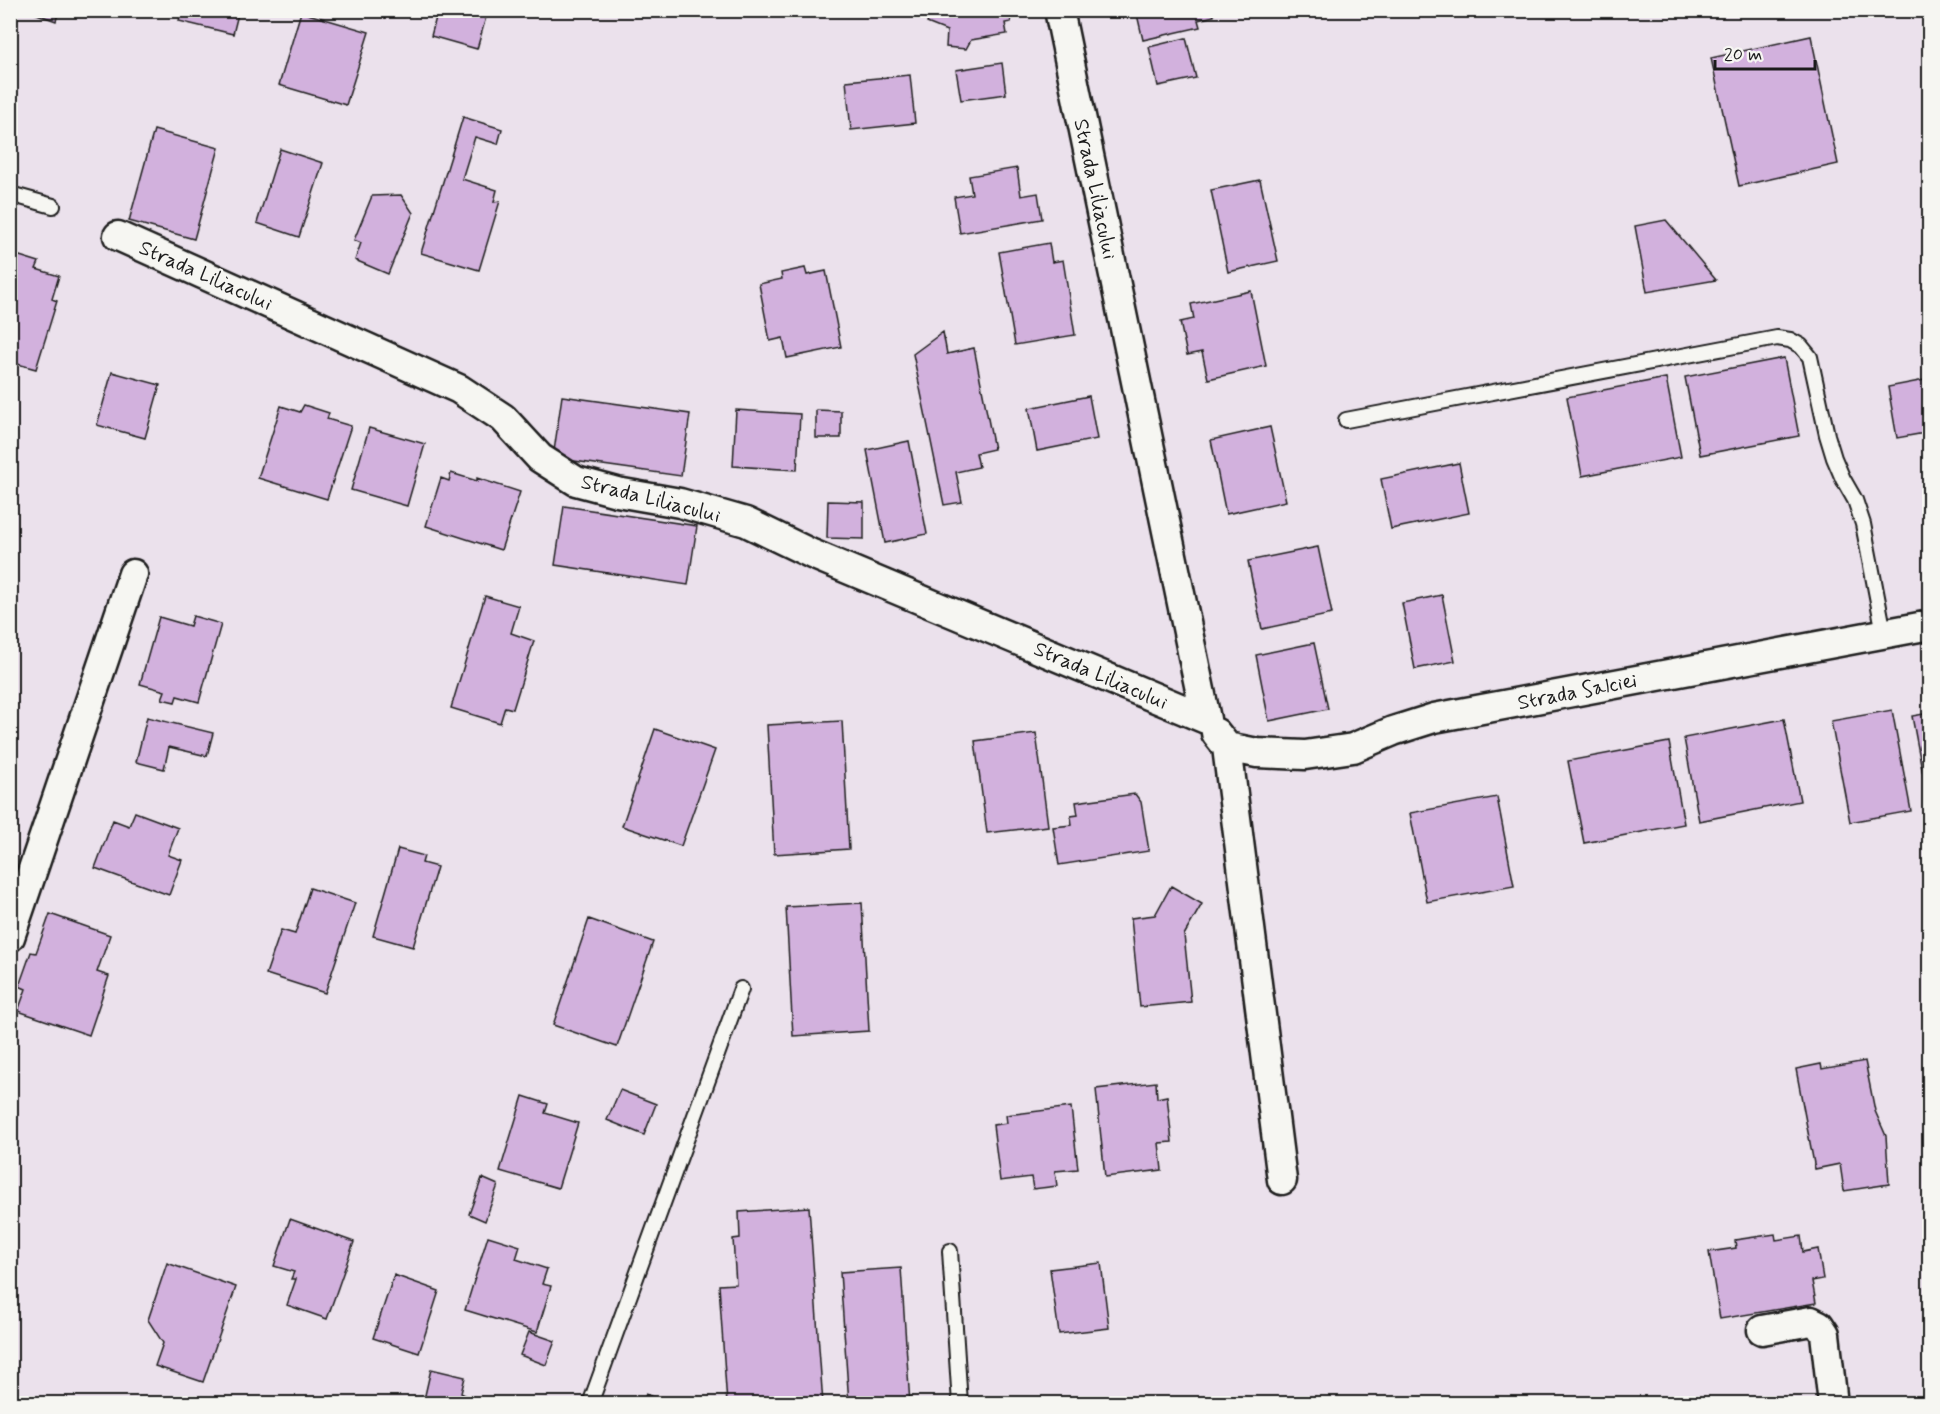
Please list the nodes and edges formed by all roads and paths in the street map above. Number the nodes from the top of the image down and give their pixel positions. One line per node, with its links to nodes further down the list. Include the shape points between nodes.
1 (1059, 10): 9 (street, Strada Liliacului)
2 (10, 194): 3 (lane)
3 (53, 206)
4 (118, 236): 9 (street, Strada Liliacului, via 459,390 503,418 540,458 576,481 746,522 812,554)
5 (1346, 420): 8 (lane, via 1777,338 1790,340 1810,357 1834,458 1863,524)
6 (133, 574): 11 (street)
7 (1929, 625): 8 (street, Strada Salciei)
8 (1884, 633): 10 (street, Strada Salciei, via 1434,718 1353,748 1305,755)
9 (1206, 719): 10 (street, Strada Liliacului)
10 (1227, 747): 13 (street, Strada Liliacului)
11 (10, 938)
12 (741, 989): 16 (lane)
13 (1282, 1180)
14 (950, 1251): 17 (lane)
15 (1762, 1330): 18 (street, via 1811,1320 1819,1324 1825,1334)
16 (590, 1404)
17 (960, 1404)
18 (1833, 1404)

